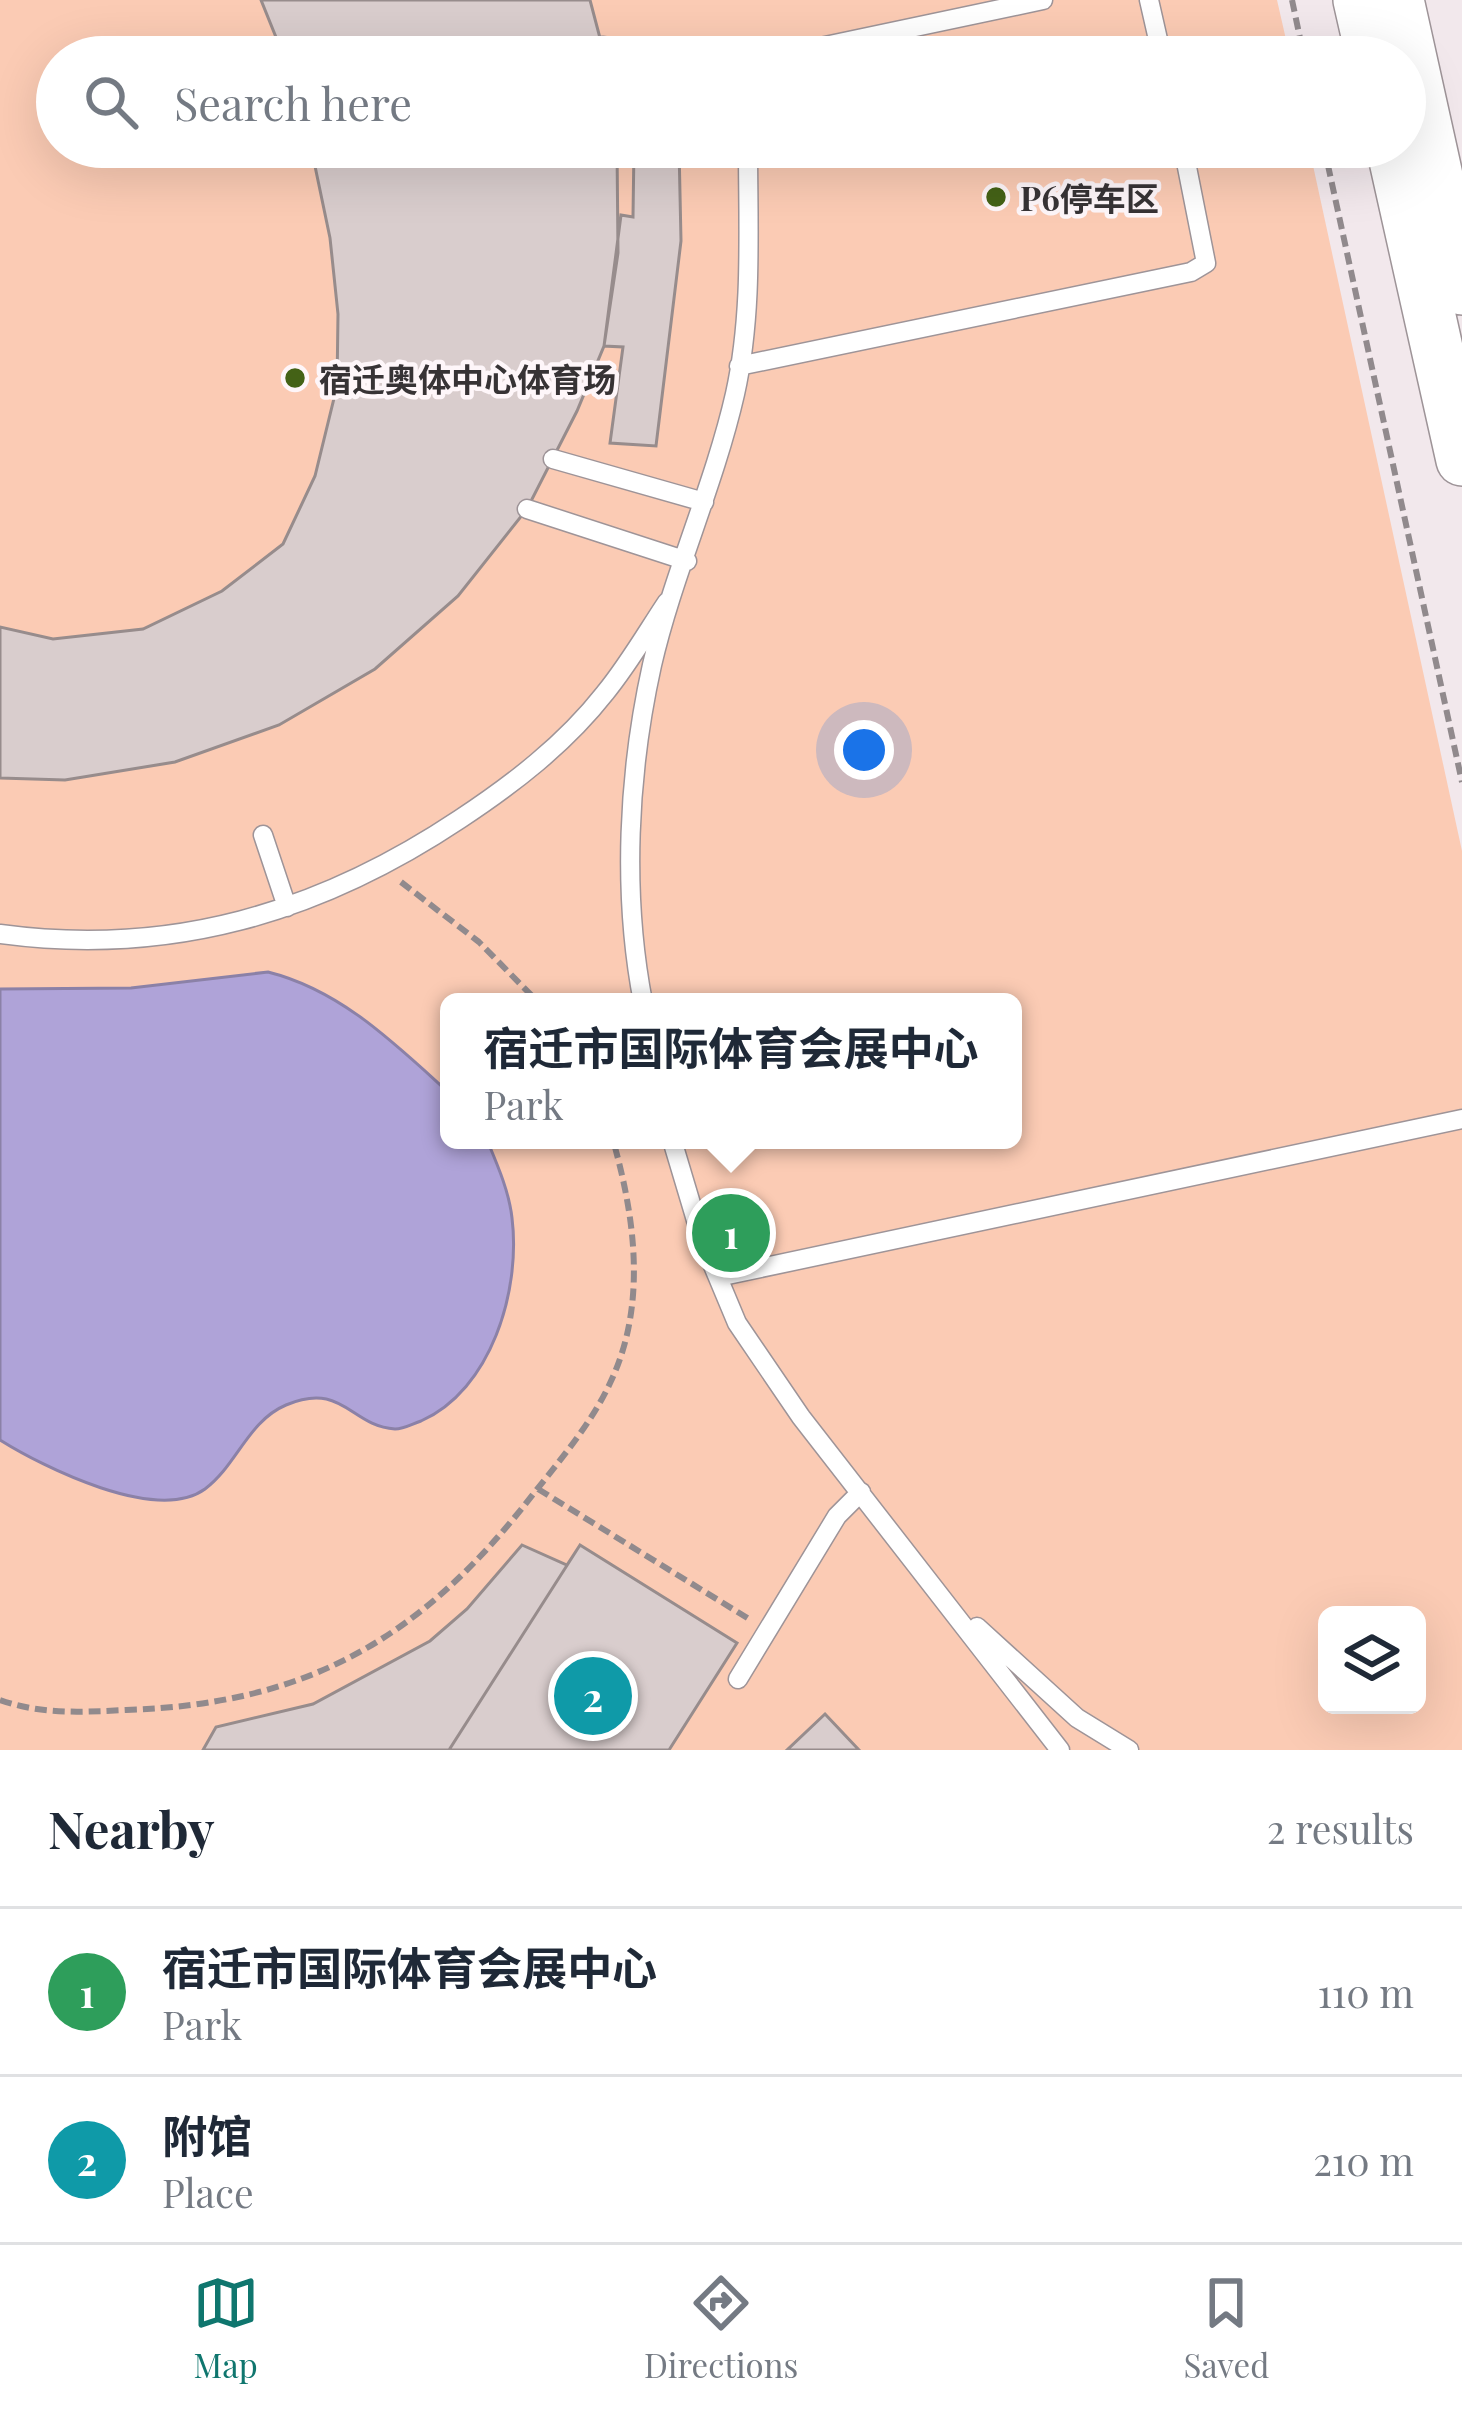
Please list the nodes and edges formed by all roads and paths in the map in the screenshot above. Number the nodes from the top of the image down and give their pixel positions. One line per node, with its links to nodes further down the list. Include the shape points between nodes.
1 (1043, 0): 6 (lane)
2 (1149, 0): 7 (lane)
3 (1292, 0): 8 (path)
4 (1359, 0): 9 (main road)
5 (1398, 0): 10 (main road)
6 (872, 36)
7 (1157, 36)
8 (1300, 36)
9 (1367, 36)
10 (1406, 36)
11 (1426, 126): 16 (main road)
12 (748, 168): 17 (lane)
13 (1188, 168): 17 (lane, via 1206,263 1191,272)
14 (1329, 168): 24 (path)
15 (1397, 168): 19 (main road)
16 (1462, 289)
17 (739, 366): 20 (lane)
18 (553, 459): 20 (lane)
19 (1462, 460)
20 (704, 502): 22 (lane)
21 (526, 509): 22 (lane)
22 (687, 561): 23 (lane)
23 (680, 583): 26 (lane, via 605,694 557,745 502,791); 30 (lane, via 653,663 631,792)
24 (1462, 782)
25 (263, 836): 27 (lane)
26 (381, 867): 27 (lane); 29 (path, via 479,942)
27 (287, 908): 28 (lane, via 203,931 120,940)
28 (0, 934)
29 (529, 993)
30 (641, 993)
31 (1462, 1119): 34 (lane)
32 (615, 1149): 35 (path, via 632,1210 634,1292 612,1379)
33 (675, 1149): 34 (lane)
34 (718, 1276): 36 (lane, via 737,1323)
35 (538, 1489): 38 (path); 40 (path, via 493,1546 410,1625 313,1676 194,1708 38,1713)
36 (861, 1492): 37 (lane); 38 (lane, via 837,1516)
37 (946, 1600): 41 (lane); 42 (lane, via 1077,1718)
38 (767, 1630): 39 (lane)
39 (738, 1678)
40 (0, 1700)
41 (1060, 1750)
42 (1129, 1750)

